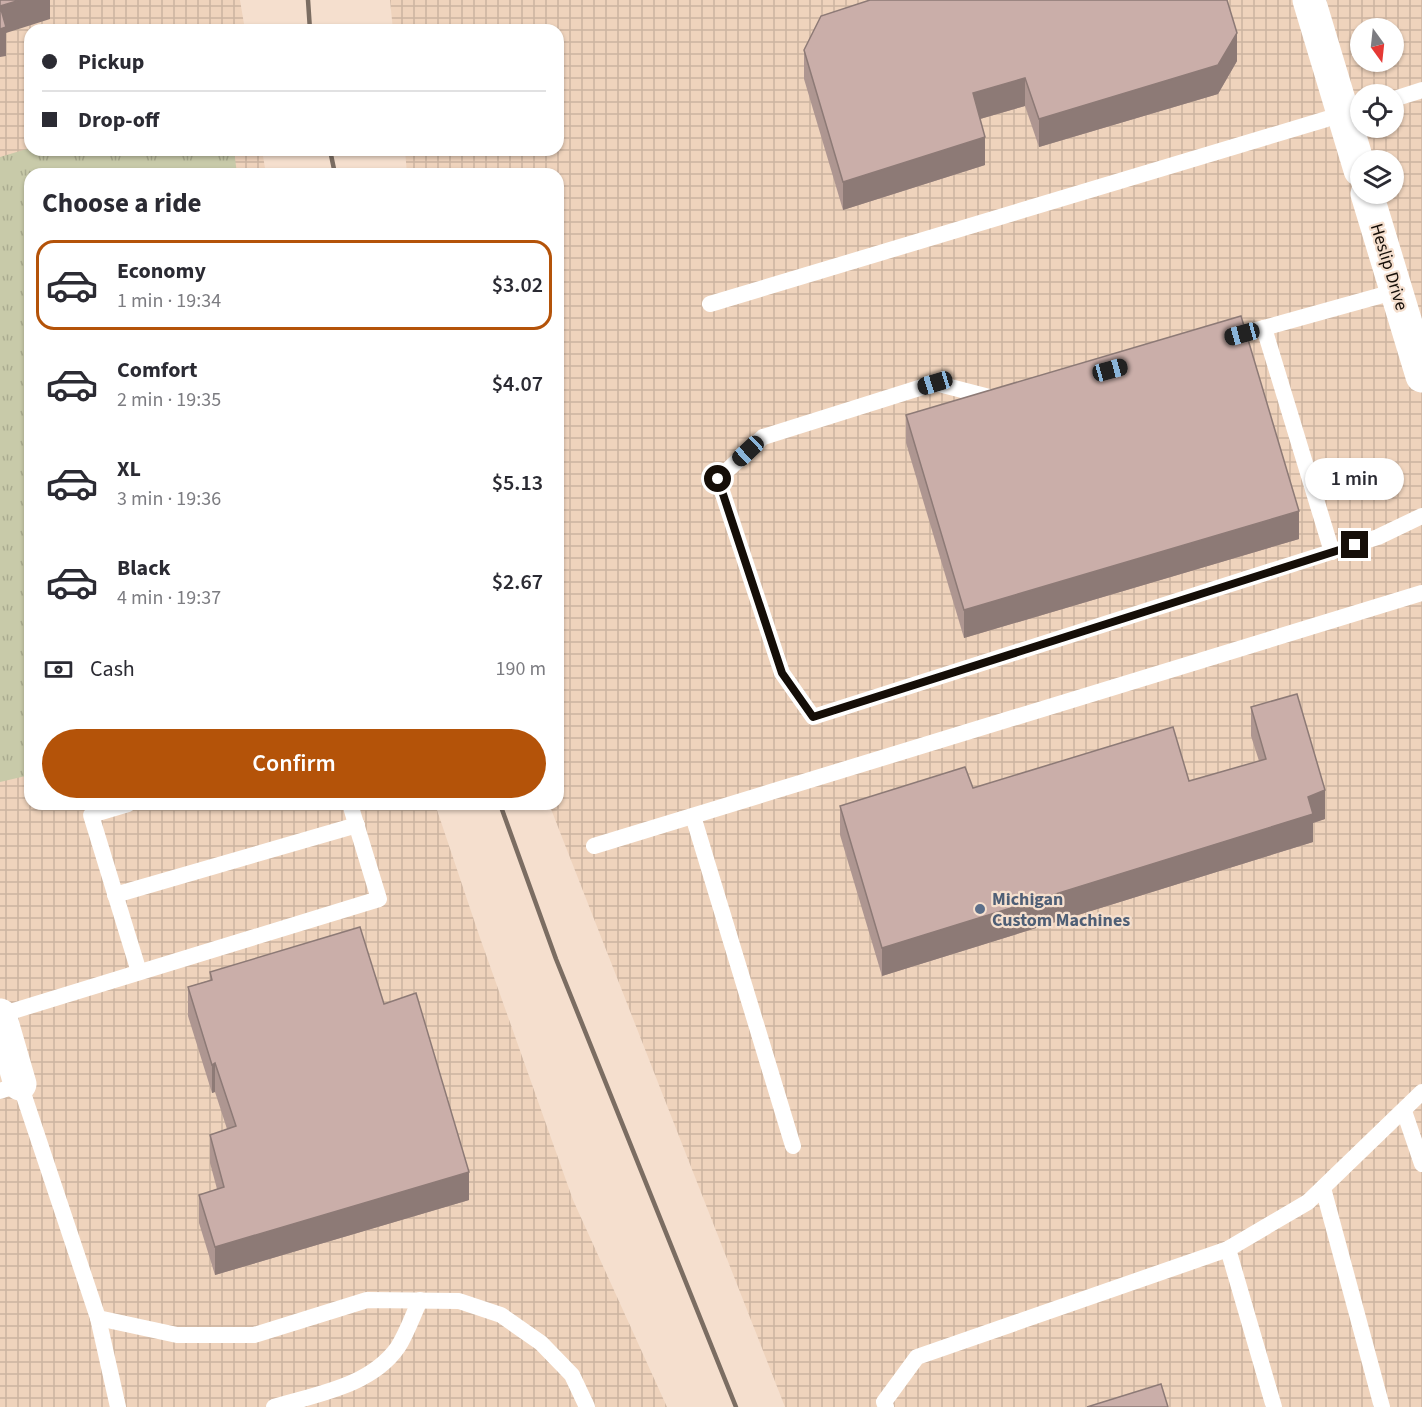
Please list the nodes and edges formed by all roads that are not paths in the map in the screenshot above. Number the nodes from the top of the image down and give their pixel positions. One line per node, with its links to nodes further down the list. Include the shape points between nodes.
1 (1309, 0): 4 (street)
2 (1422, 90): 3 (lane)
3 (1404, 96)
4 (1350, 107)
5 (1350, 113): 8 (lane)
6 (1370, 204): 7 (street, Heslip Drive)
7 (1397, 291): 9 (lane); 11 (street, Heslip Drive)
8 (710, 304)
9 (1264, 328): 10 (lane); 14 (lane)
10 (1206, 344)
11 (1422, 376)
12 (1012, 397): 14 (lane, via 1000,400 935,383 763,437 718,479 782,673 813,717)
13 (1422, 516): 14 (lane, via 1378,537)
14 (1332, 552)
15 (1422, 593): 18 (lane)
16 (108, 810): 21 (lane, via 91,815)
17 (352, 810): 19 (lane)
18 (693, 816): 20 (lane); 27 (lane)
19 (357, 825): 21 (lane); 22 (lane, via 379,899)
20 (594, 846)
21 (115, 895): 22 (lane)
22 (139, 972): 23 (lane)
23 (0, 1015): 24 (street)
24 (10, 1088): 32 (lane, via 51,1173)
25 (1422, 1092): 26 (lane)
26 (1404, 1111): 28 (lane); 29 (lane)
27 (793, 1146)
28 (1422, 1164)
29 (1323, 1188): 30 (lane, via 1308,1202); 38 (lane)
30 (1228, 1249): 36 (lane, via 917,1358 885,1402); 37 (lane)
31 (420, 1300): 32 (lane, via 367,1300 254,1335 177,1335); 34 (lane, via 398,1347 372,1373); 35 (lane, via 459,1301 501,1316 541,1343 572,1375)
32 (98, 1318): 33 (lane)
33 (118, 1407)
34 (274, 1407)
35 (588, 1407)
36 (886, 1407)
37 (1274, 1407)
38 (1383, 1407)

